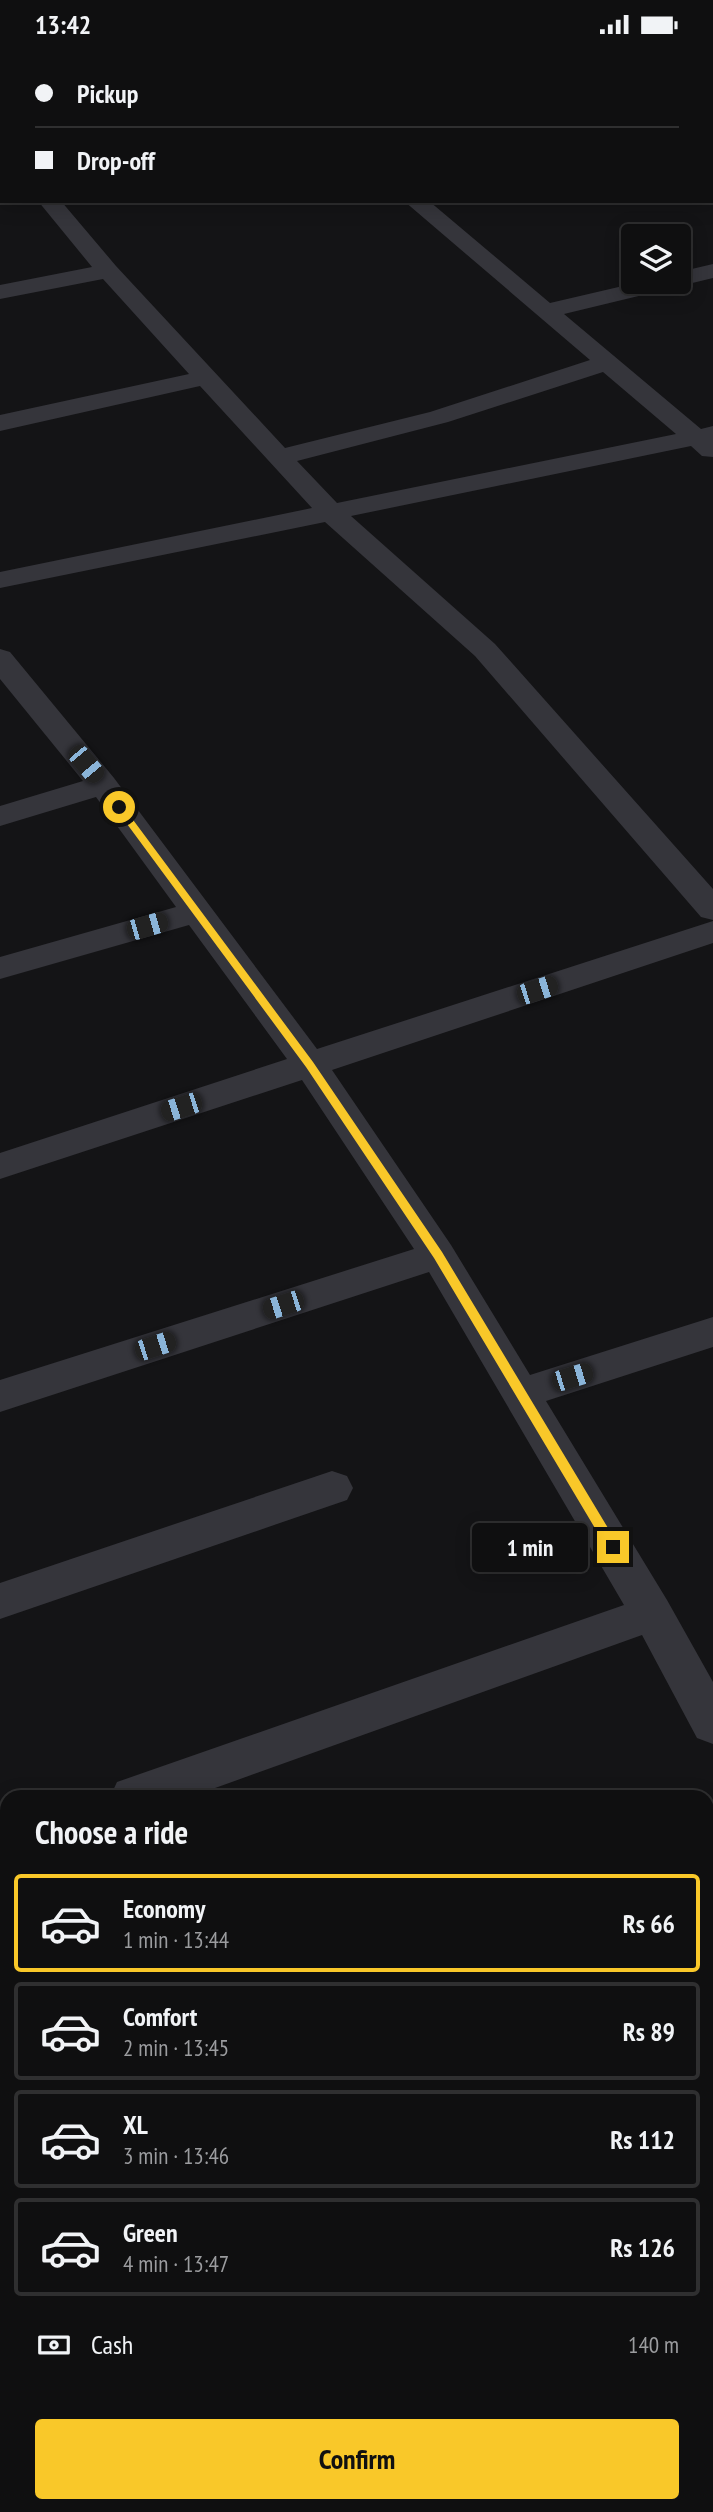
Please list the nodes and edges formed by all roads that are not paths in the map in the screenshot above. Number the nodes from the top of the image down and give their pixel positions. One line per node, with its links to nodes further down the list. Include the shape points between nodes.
1 (51, 203): 3 (street)
2 (417, 203): 8 (street)
3 (108, 271): 6 (street); 10 (street)
4 (713, 271): 5 (street)
5 (691, 276)
6 (0, 292)
7 (621, 293): 8 (street)
8 (546, 311): 9 (street)
9 (607, 363): 12 (street); 13 (street, via 439,417)
10 (208, 377): 11 (street); 13 (street)
11 (0, 423)
12 (707, 441): 14 (street)
13 (280, 457): 14 (street)
14 (331, 513): 15 (street); 19 (street, via 485,650)
15 (0, 580)
16 (5, 673): 17 (street)
17 (103, 786): 18 (street); 20 (street)
18 (0, 816)
19 (713, 910)
20 (196, 912): 22 (street); 23 (street)
21 (713, 932): 23 (street)
22 (0, 968)
23 (310, 1065): 24 (street); 25 (street)
24 (0, 1166)
25 (438, 1255): 27 (street); 28 (street)
26 (713, 1332): 27 (street)
27 (521, 1393): 31 (street)
28 (0, 1396)
29 (332, 1488): 30 (street)
30 (0, 1601)
31 (652, 1613): 32 (street); 33 (street)
32 (713, 1724)
33 (153, 1790)

